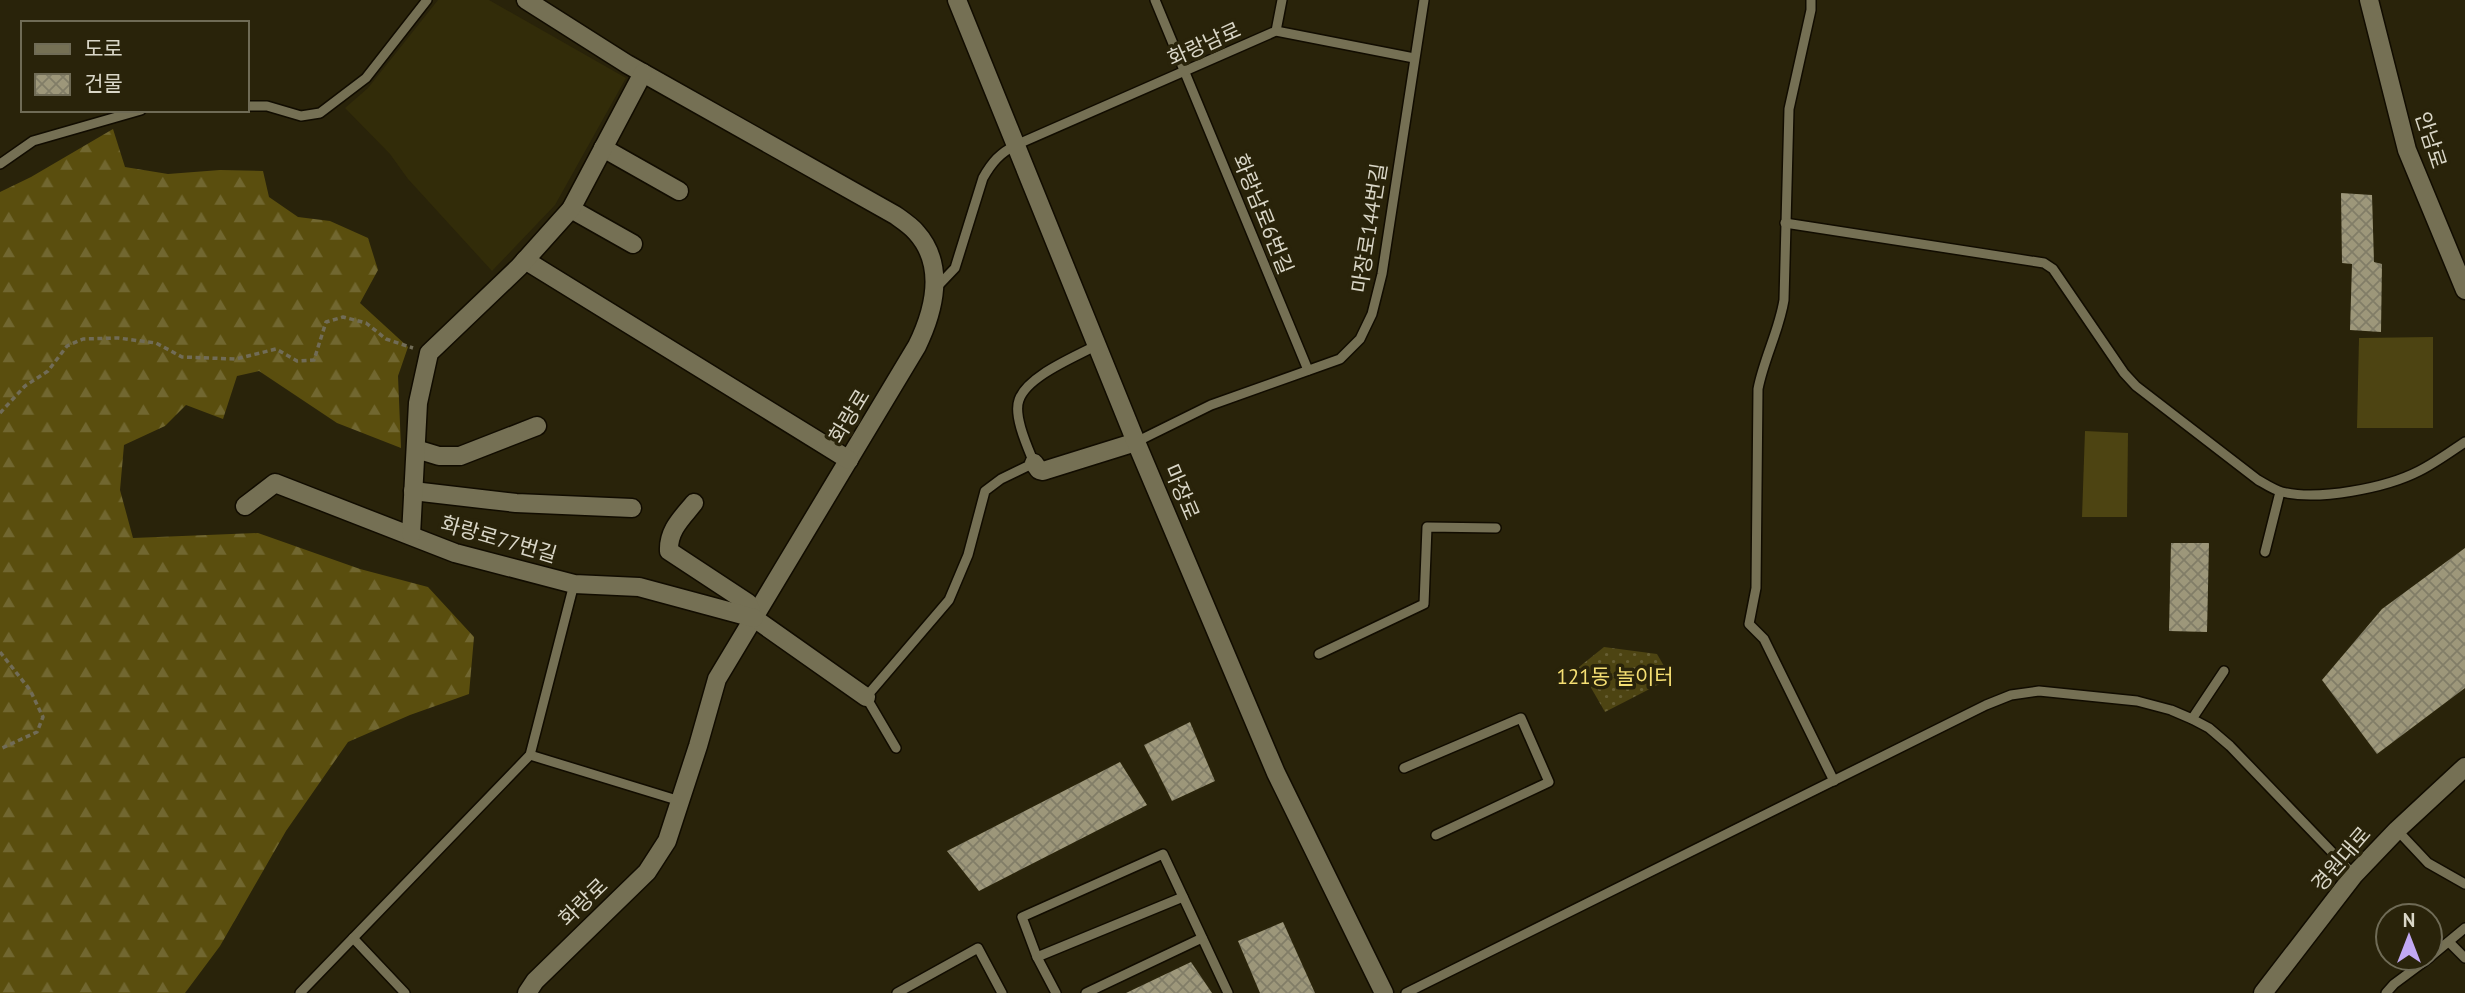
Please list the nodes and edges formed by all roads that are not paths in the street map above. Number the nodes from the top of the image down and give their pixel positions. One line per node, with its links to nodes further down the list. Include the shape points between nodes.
1 (427, 0): 13 (lane, via 366,78 320,113 301,116 267,106)
2 (526, 0): 12 (street, 화랑로)
3 (957, 0): 15 (street, 마장로)
4 (1155, 0): 11 (lane, 화랑남로6번길)
5 (1282, 0): 9 (lane)
6 (1424, 0): 10 (lane, 마장로144번길)
7 (1811, 0): 20 (lane, via 1789,109)
8 (2369, 0): 24 (street, 안남로, via 2407,150)
9 (1276, 32): 10 (lane); 11 (lane, 화랑남로)
10 (1415, 58): 26 (lane, 마장로144번길, via 1372,314 1360,339 1340,359)
11 (1185, 72): 15 (lane, 화랑남로); 26 (lane, 화랑남로6번길)
12 (643, 73): 16 (street); 23 (street, 화랑로, via 895,215 916,232 929,251)
13 (248, 106)
14 (134, 112): 17 (lane, via 33,141)
15 (1016, 145): 23 (lane, 화랑남로, via 990,164 955,268); 25 (street, 마장로)
16 (603, 148): 18 (street); 19 (street)
17 (0, 164)
18 (680, 191)
19 (570, 209): 21 (street); 22 (street)
20 (1786, 223): 34 (lane, via 2043,263 2053,269 2136,386); 51 (lane, via 1781,319 1758,389 1755,588 1749,624 1764,639)
21 (634, 244)
22 (525, 260): 30 (street, via 429,353 418,403); 31 (street)
23 (935, 289): 31 (street, 화랑로, via 928,325)
24 (2465, 290)
25 (1097, 345): 28 (street, 마장로); 32 (lane, via 1046,372 1027,387 1018,402 1021,429)
26 (1308, 370): 28 (lane, 마장로144번길, via 1211,405)
27 (537, 426): 30 (street, via 460,456)
28 (1136, 442): 32 (street, via 1043,471); 74 (street, 마장로, via 1276,773)
29 (2465, 442): 34 (lane, via 2419,471 2371,488)
30 (416, 449): 33 (street)
31 (849, 460): 42 (street, 화랑로)
32 (1034, 463): 45 (lane, via 985,491 968,555 949,600)
33 (413, 491): 37 (street, via 516,503); 39 (street)
34 (2280, 492): 40 (lane)
35 (694, 503): 42 (street, via 674,527 669,551 748,603)
36 (245, 506): 39 (street, 화랑로77번길, via 275,483)
37 (632, 508)
38 (1496, 528): 43 (lane, via 1427,527 1424,604)
39 (411, 535): 41 (street, 화랑로77번길, via 455,553)
40 (2265, 552)
41 (574, 584): 42 (street, 화랑로77번길, via 639,587); 48 (lane)
42 (754, 618): 45 (street); 52 (street, 화랑로, via 717,680)
43 (1319, 654)
44 (2224, 671): 46 (lane)
45 (866, 697): 47 (lane)
46 (2192, 719): 51 (lane, via 2137,701 2039,691 2011,695); 55 (lane, via 2230,746)
47 (897, 748)
48 (530, 755): 52 (lane); 59 (lane)
49 (2465, 767): 53 (street, 경원대로)
50 (1404, 768): 54 (lane, via 1521,718 1549,782)
51 (1834, 780): 75 (lane)
52 (680, 801): 68 (street, 화랑로, via 667,841 647,872)
53 (2396, 830): 55 (street, 경원대로); 56 (lane, via 2428,863)
54 (1436, 835)
55 (2354, 875): 76 (street, 경원대로)
56 (2465, 884)
57 (1183, 897): 60 (lane); 63 (lane); 63 (lane, via 1163,854 1022,917)
58 (2465, 928): 61 (lane)
59 (353, 938): 66 (lane); 67 (lane)
60 (1202, 938): 72 (lane); 73 (lane)
61 (2449, 942): 62 (lane); 64 (lane)
62 (2444, 946)
63 (1037, 957): 71 (lane)
64 (2465, 958)
65 (2410, 972): 77 (lane)
66 (300, 993)
67 (405, 993)
68 (527, 993)
69 (897, 993): 70 (lane, via 978,948)
70 (1002, 993)
71 (1056, 993)
72 (1086, 993)
73 (1228, 993)
74 (1384, 993)
75 (1406, 993)
76 (2263, 993)
77 (2386, 993)

